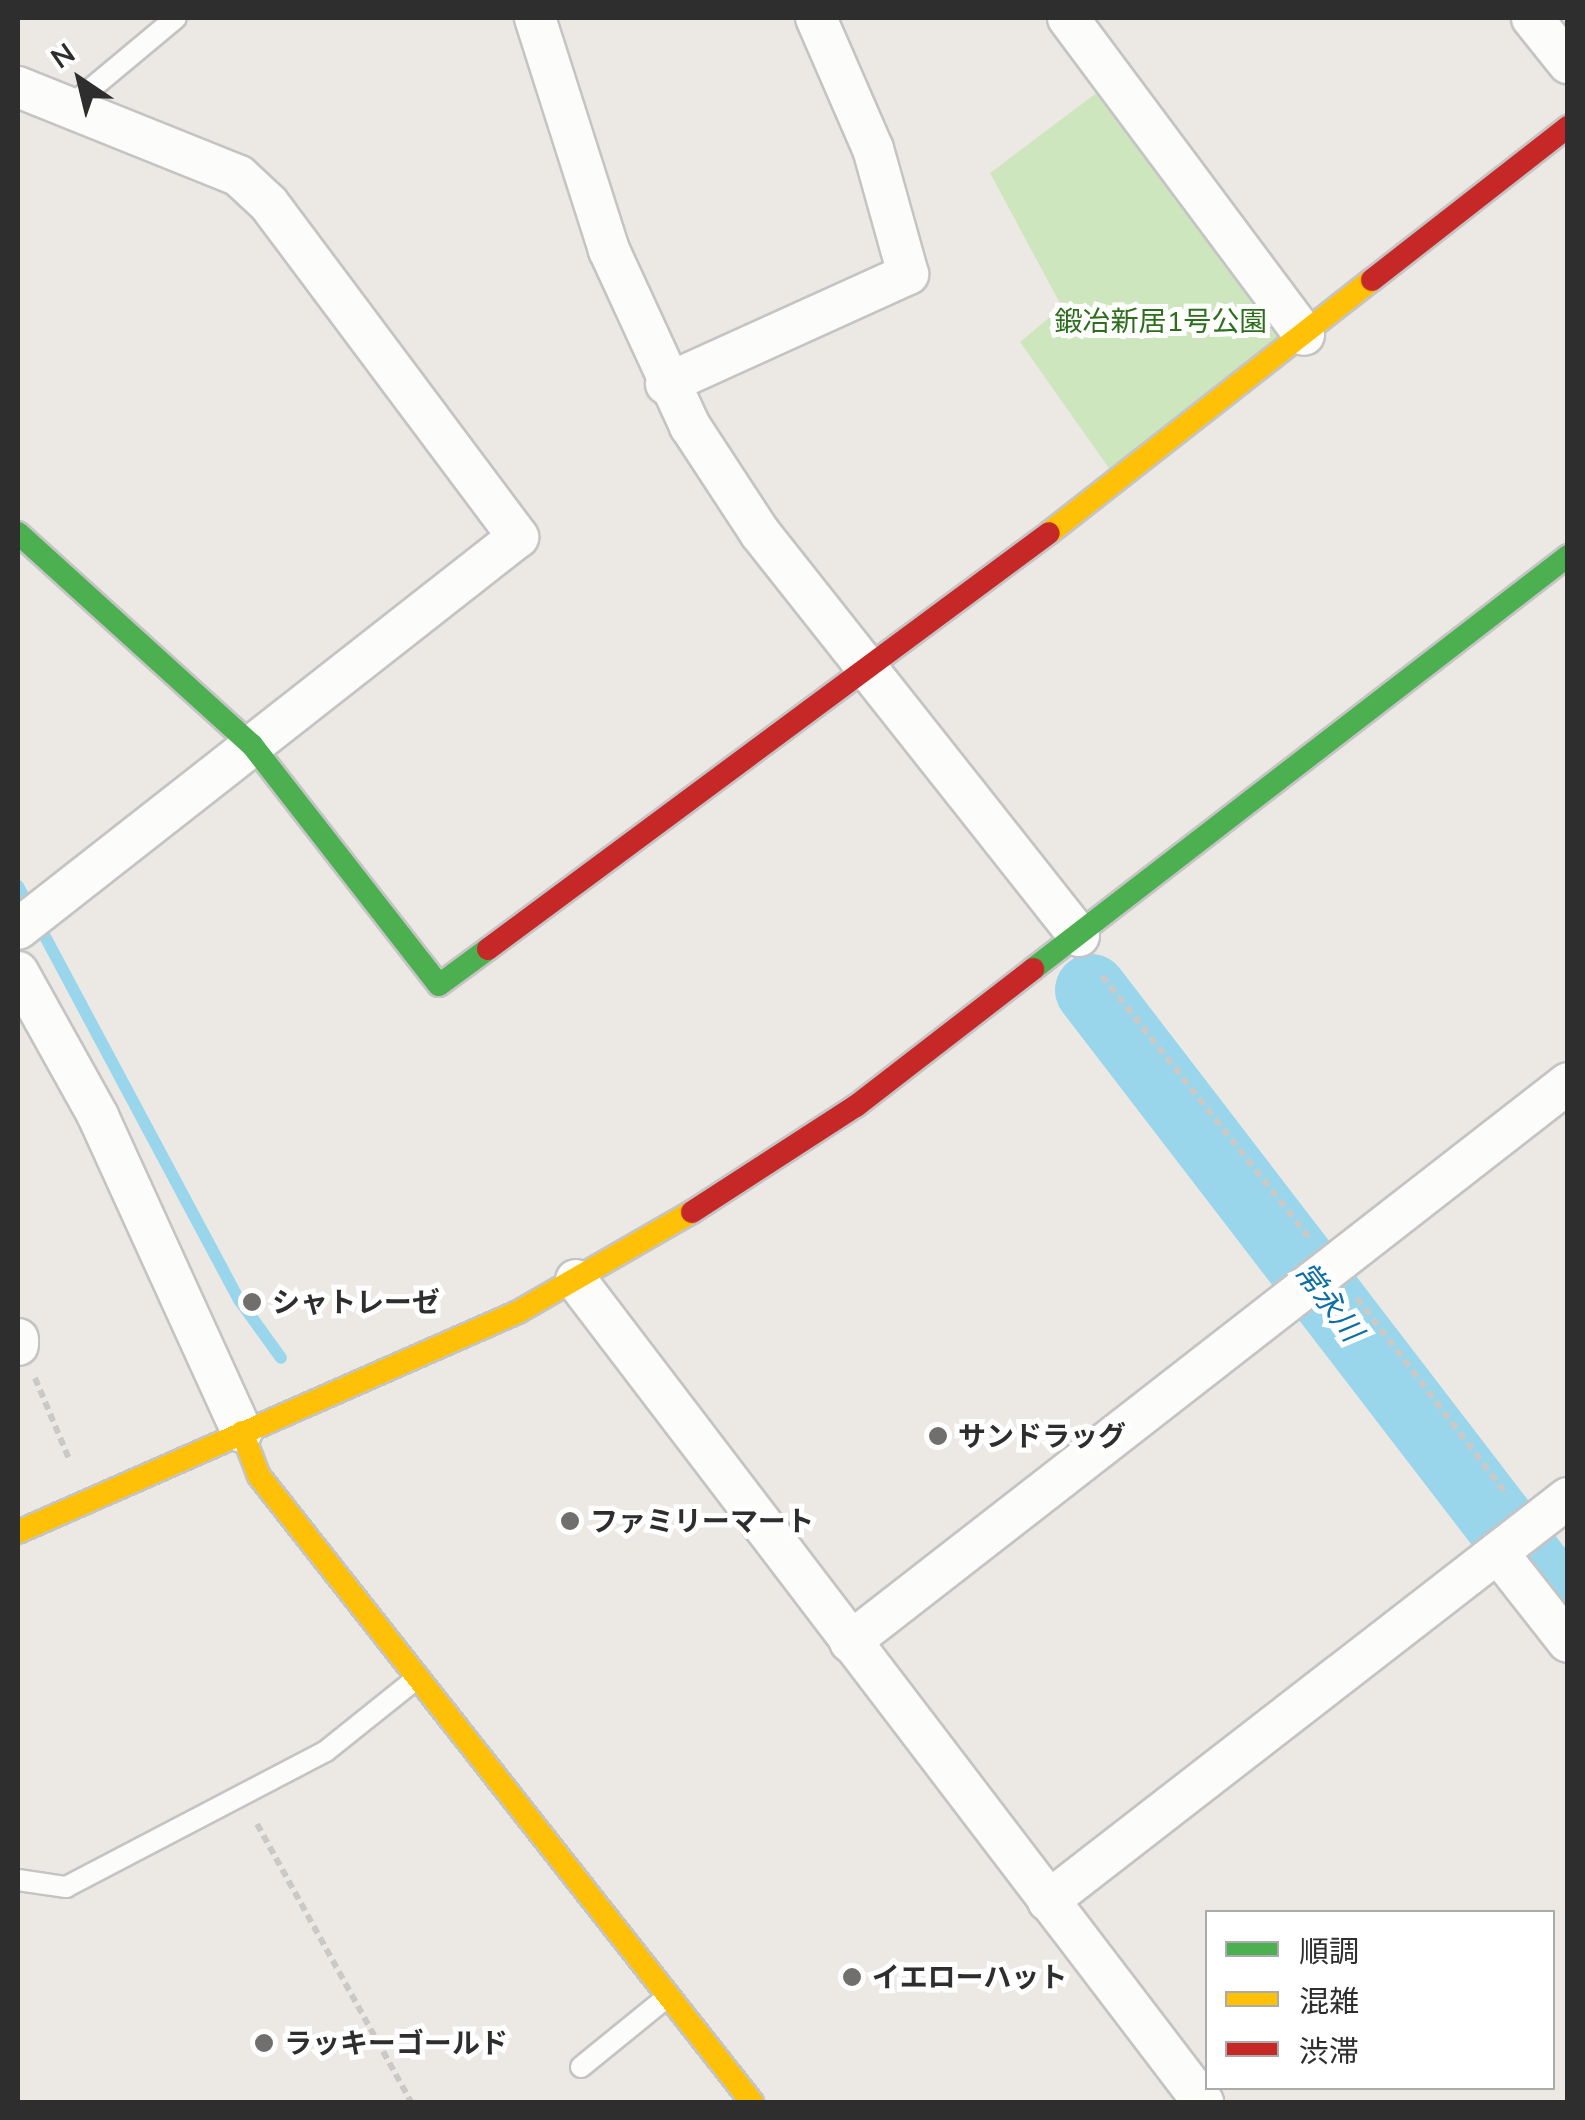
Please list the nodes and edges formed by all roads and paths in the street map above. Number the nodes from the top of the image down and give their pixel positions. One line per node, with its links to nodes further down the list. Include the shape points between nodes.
1 (176, 18): 8 (lane)
2 (535, 18): 11 (street, via 609,250)
3 (816, 18): 11 (street, via 873,150 908,274)
4 (1068, 18): 10 (street)
5 (1532, 18): 6 (street)
6 (1568, 63)
7 (18, 87): 8 (street)
8 (69, 106): 15 (street, via 239,176 270,204 518,536)
9 (1568, 127): 10 (street)
10 (1304, 335): 14 (street)
11 (666, 384): 14 (street, via 760,533)
12 (18, 533): 15 (street)
13 (1568, 556): 17 (street)
14 (872, 672): 15 (street, via 439,985); 17 (street)
15 (252, 746): 16 (street)
16 (18, 930)
17 (1079, 936): 20 (street, via 856,1106)
18 (18, 972): 22 (street, via 98,1116)
19 (1568, 1082): 27 (street)
20 (576, 1280): 22 (street); 27 (street)
21 (18, 1342): 24 (path)
22 (242, 1432): 24 (street); 29 (street, via 260,1476)
23 (1568, 1498): 26 (street)
24 (86, 1502): 25 (street)
25 (18, 1532)
26 (1512, 1542): 28 (street); 32 (street)
27 (850, 1642): 32 (street)
28 (1568, 1642)
29 (418, 1678): 31 (lane, via 326,1752 66,1888); 33 (street)
30 (246, 1829): 35 (path, via 262,1821)
31 (18, 1880)
32 (1048, 1901): 37 (street)
33 (668, 1997): 34 (lane); 36 (street)
34 (580, 2067)
35 (411, 2102)
36 (752, 2102)
37 (1203, 2102)

